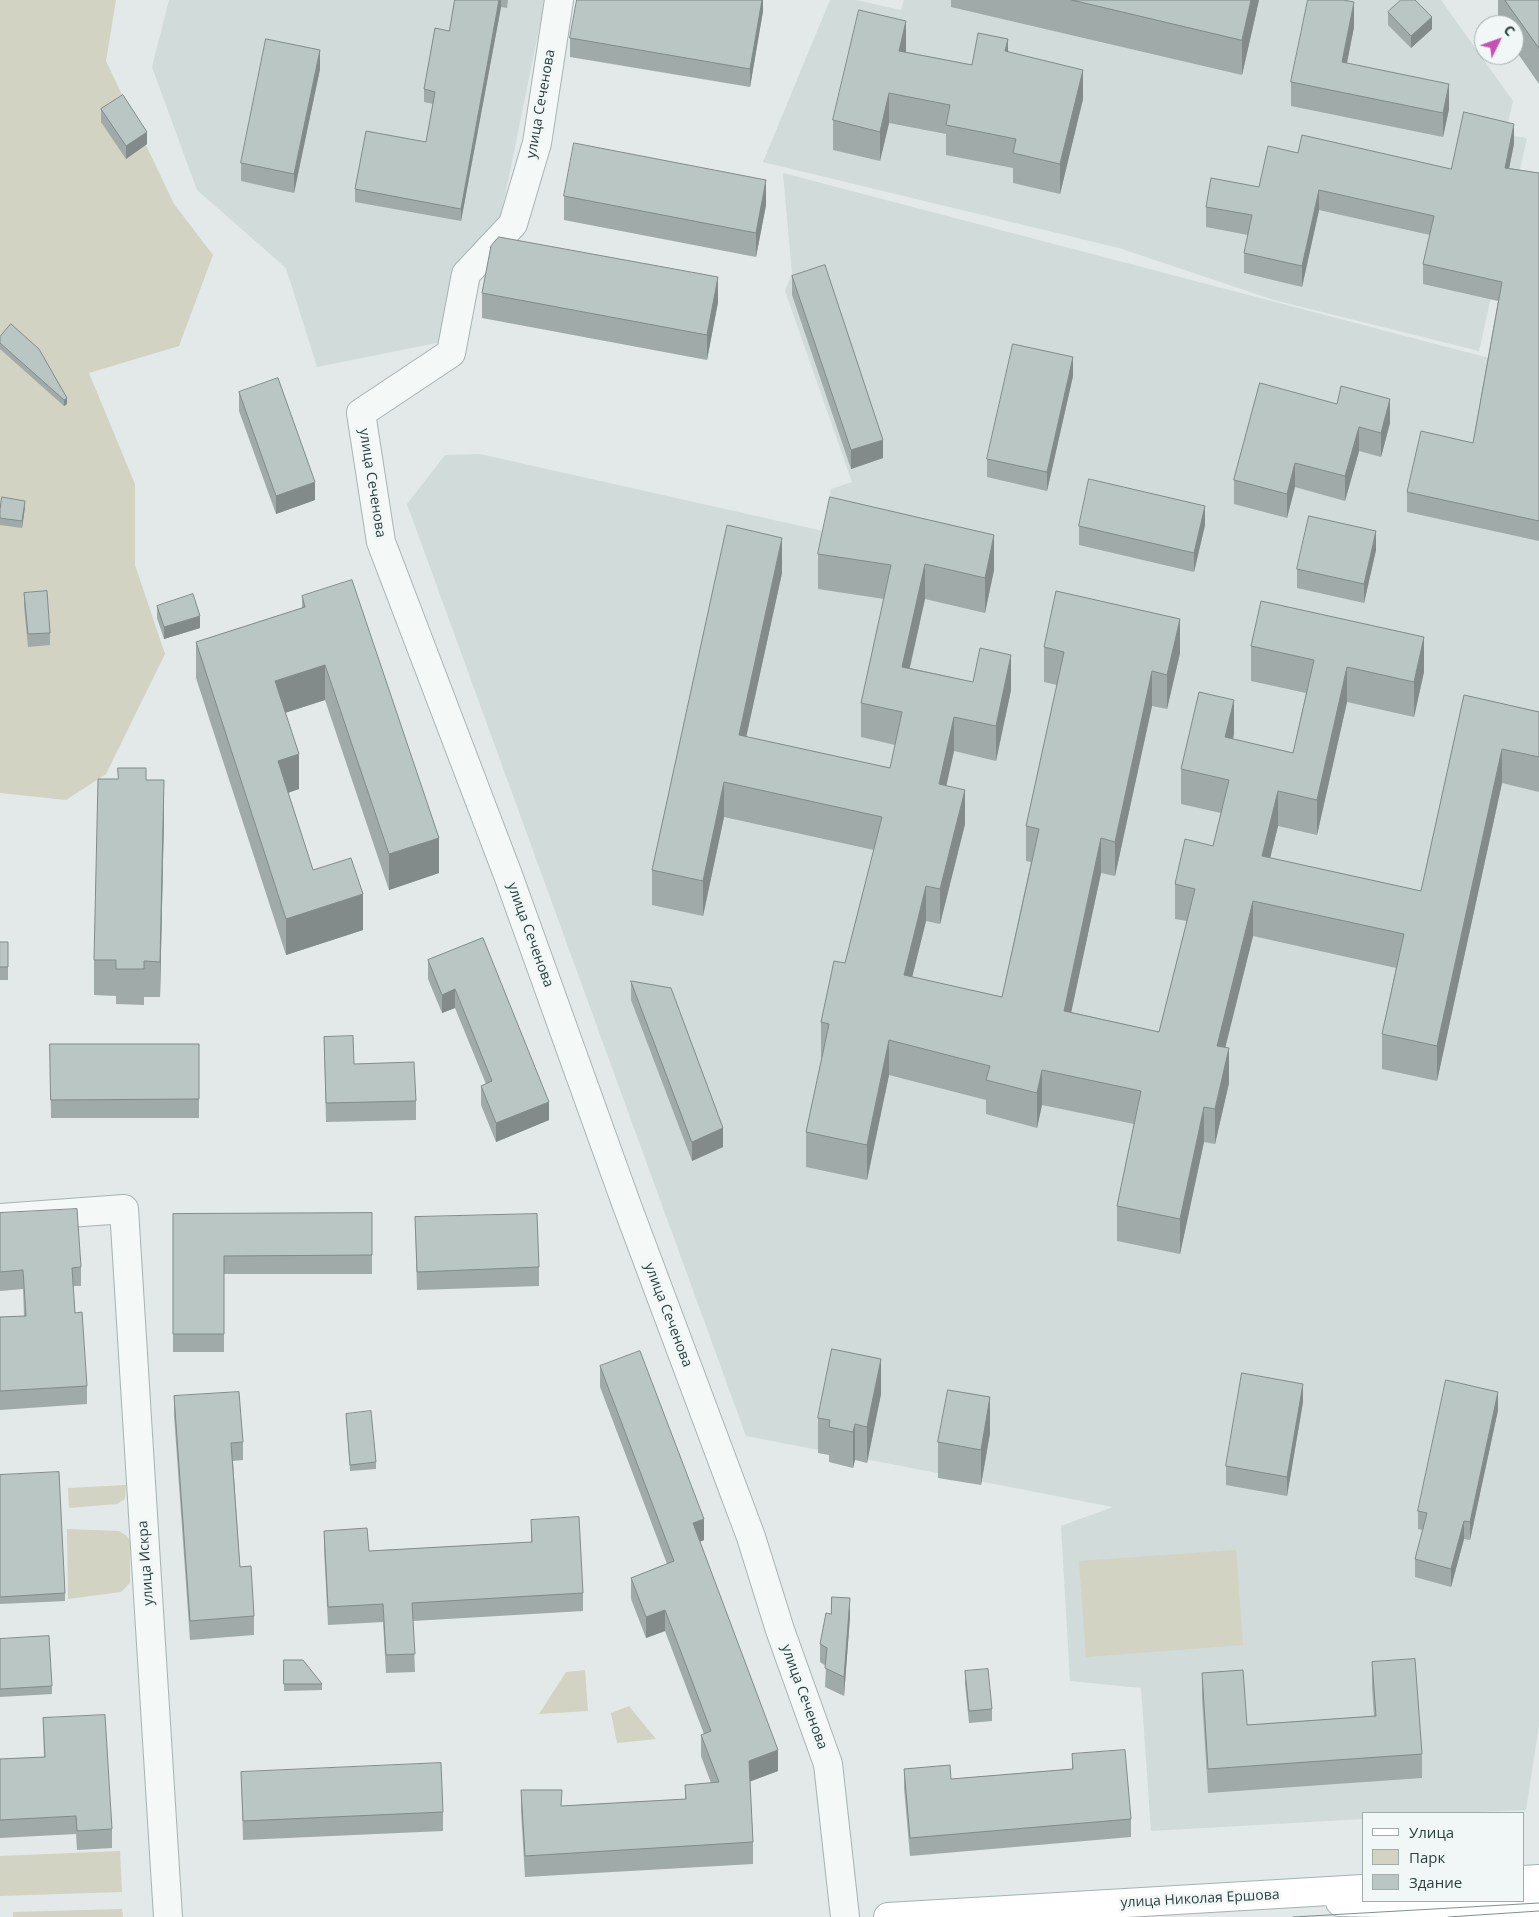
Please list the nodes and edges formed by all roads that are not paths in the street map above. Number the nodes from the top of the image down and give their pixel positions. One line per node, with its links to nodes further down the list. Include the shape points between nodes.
1 (559, 0): 11 (street, улица Сеченова, via 537,143 512,224 466,274 450,353 362,413 363,422 381,542 508,875 751,1537 828,1764)
2 (0, 1218): 10 (street, улица Искра, via 124,1208)
3 (1539, 1879): 4 (main road)
4 (1524, 1880)
5 (1362, 1889): 6 (main road, улица Николая Ершова)
6 (1203, 1898): 7 (main road); 12 (main road, улица Николая Ершова); 13 (main road)
7 (1362, 1902)
8 (1370, 1902): 9 (main road)
9 (1537, 1906): 14 (main road)
10 (168, 1917)
11 (845, 1917)
12 (888, 1917)
13 (1054, 1917)
14 (1485, 1917)

